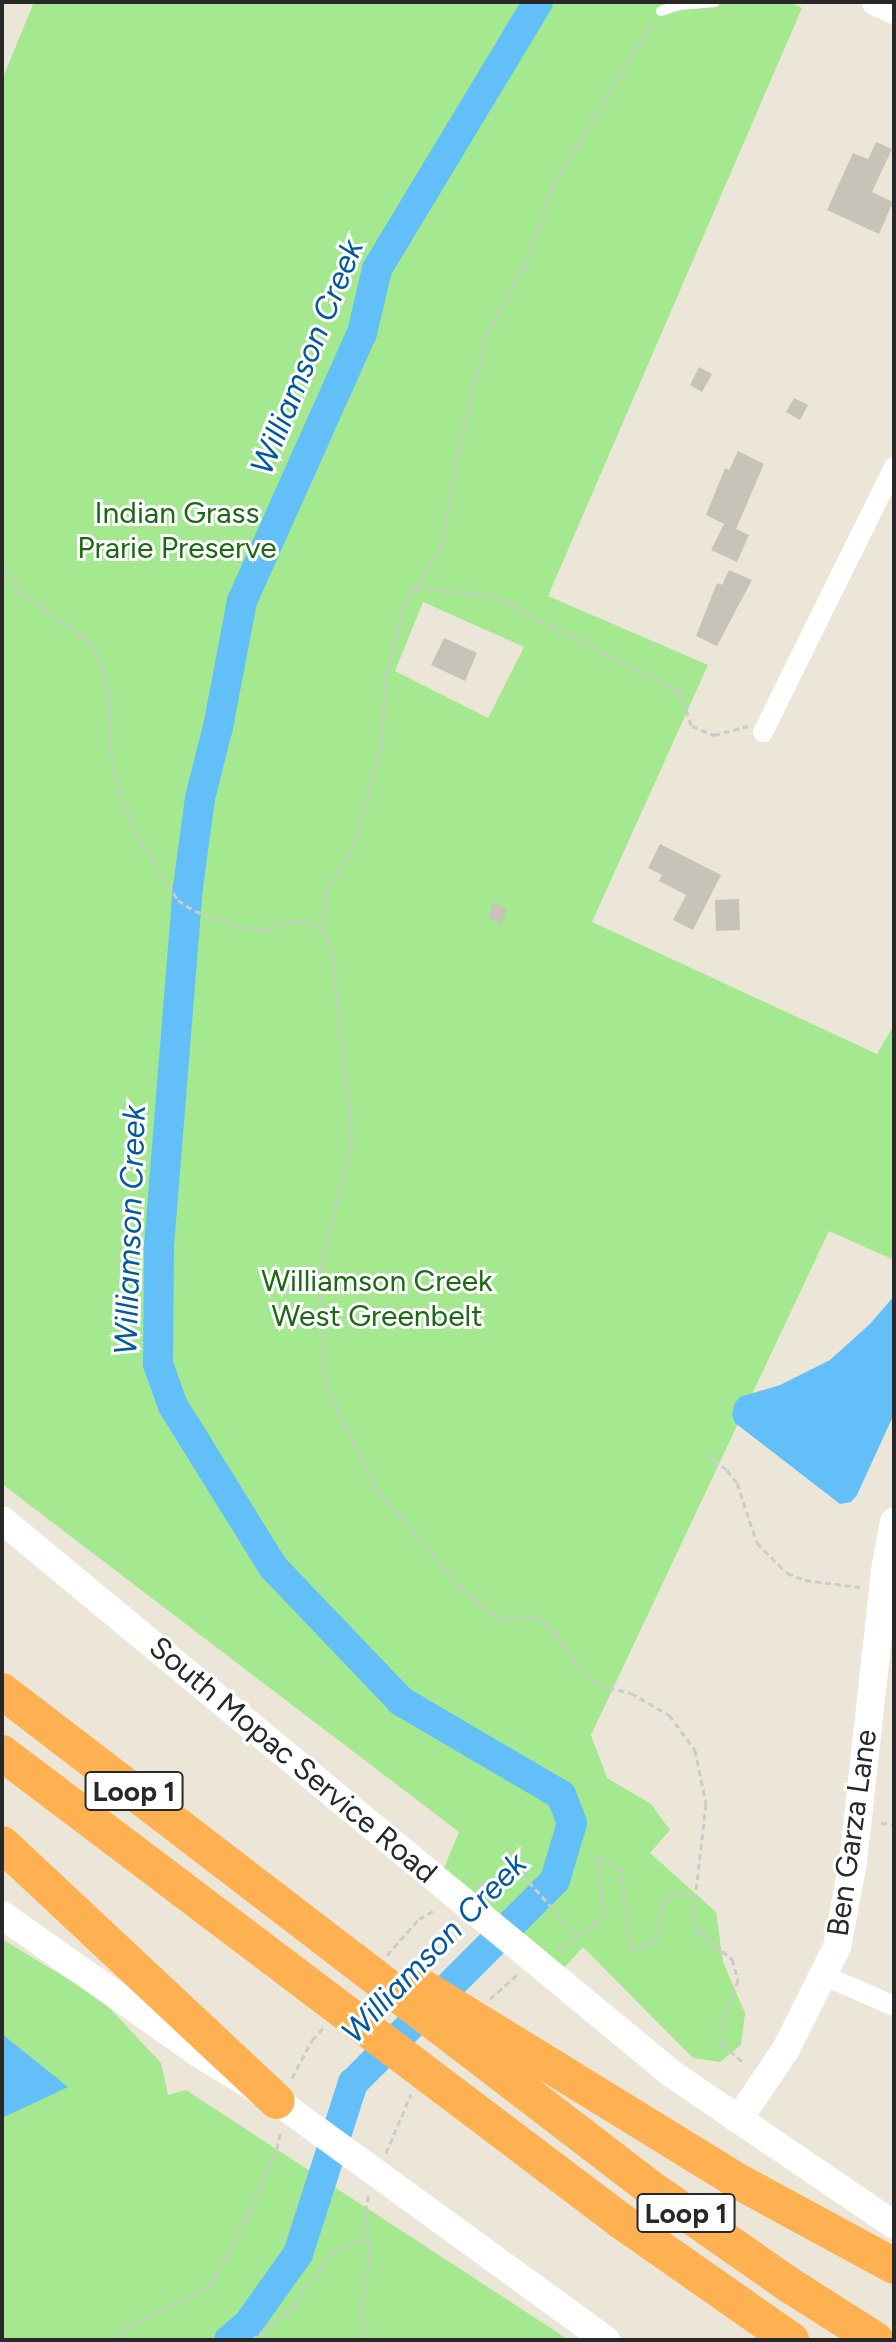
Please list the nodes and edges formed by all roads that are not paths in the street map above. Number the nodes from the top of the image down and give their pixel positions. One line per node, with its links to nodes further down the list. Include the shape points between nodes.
1 (715, 2): 4 (lane)
2 (876, 2): 3 (main road)
3 (894, 10)
4 (661, 11)
5 (894, 467): 6 (street)
6 (765, 728)
7 (2, 1520): 17 (main road, South Mopac Service Road, via 442,1892)
8 (894, 1522): 13 (main road, Ben Garza Lane, via 853,1862 837,1947)
9 (2, 1691): 15 (highway, Loop 1, via 266,1891 373,1960)
10 (2, 1753): 21 (highway, Loop 1, via 334,2012)
11 (2, 1844): 16 (highway)
12 (2, 1915): 16 (main road, via 198,2053)
13 (825, 1976): 14 (street); 17 (main road, Ben Garza Lane, via 786,2049)
14 (894, 2006)
15 (513, 2064): 19 (highway); 22 (highway, Loop 1, via 649,2187)
16 (284, 2101): 20 (main road)
17 (738, 2120): 18 (main road, South Mopac Service Road)
18 (894, 2225)
19 (894, 2266)
20 (606, 2340)
21 (791, 2340)
22 (876, 2340)

